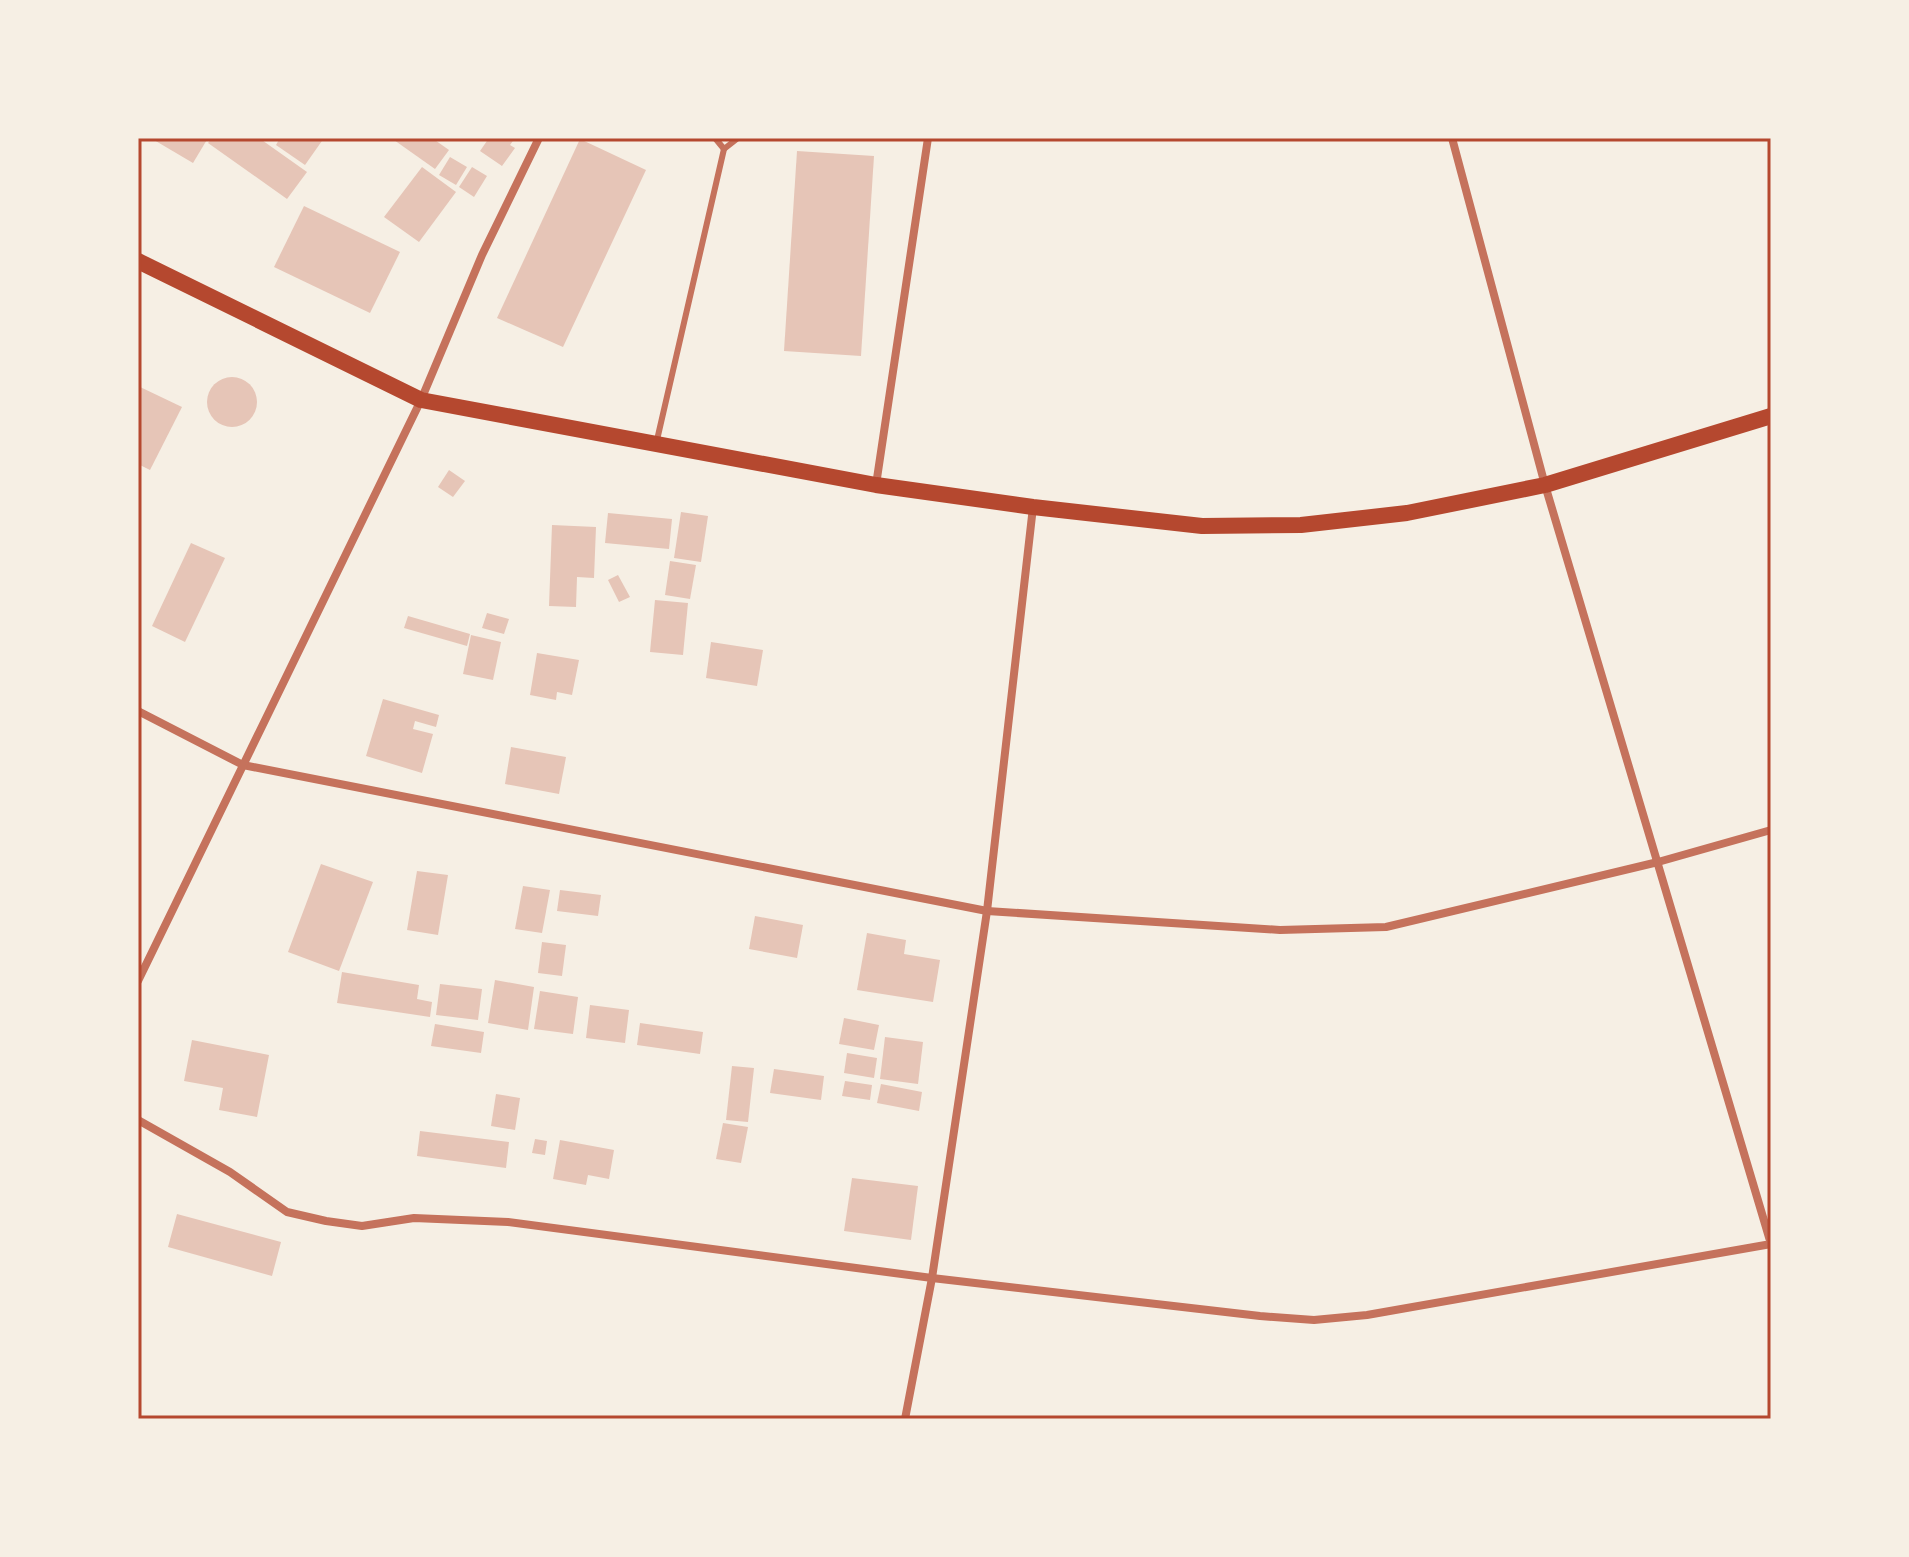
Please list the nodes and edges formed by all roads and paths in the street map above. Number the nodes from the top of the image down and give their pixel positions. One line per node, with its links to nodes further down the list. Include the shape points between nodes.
1 (539, 138): 8 (street)
2 (715, 138): 6 (lane)
3 (738, 138): 6 (lane)
4 (928, 138): 11 (street)
5 (1452, 138): 12 (street)
6 (724, 149): 10 (lane)
7 (138, 261): 8 (main road)
8 (421, 400): 10 (main road); 15 (street)
9 (1771, 416): 12 (main road)
10 (656, 444): 11 (main road)
11 (876, 485): 13 (main road)
12 (1545, 485): 13 (main road, via 1407,513 1301,525 1202,526); 17 (street)
13 (1033, 507): 18 (street)
14 (138, 711): 15 (street)
15 (243, 765): 18 (street); 19 (street)
16 (1771, 830): 17 (street)
17 (1658, 862): 18 (street, via 1386,927 1280,930); 21 (street, via 1771,1244 1314,1320)
18 (987, 911): 21 (street)
19 (138, 981)
20 (138, 1120): 21 (street, via 230,1172 287,1212 326,1221 362,1226 414,1218 508,1222)
21 (932, 1278): 22 (street)
22 (905, 1419)

